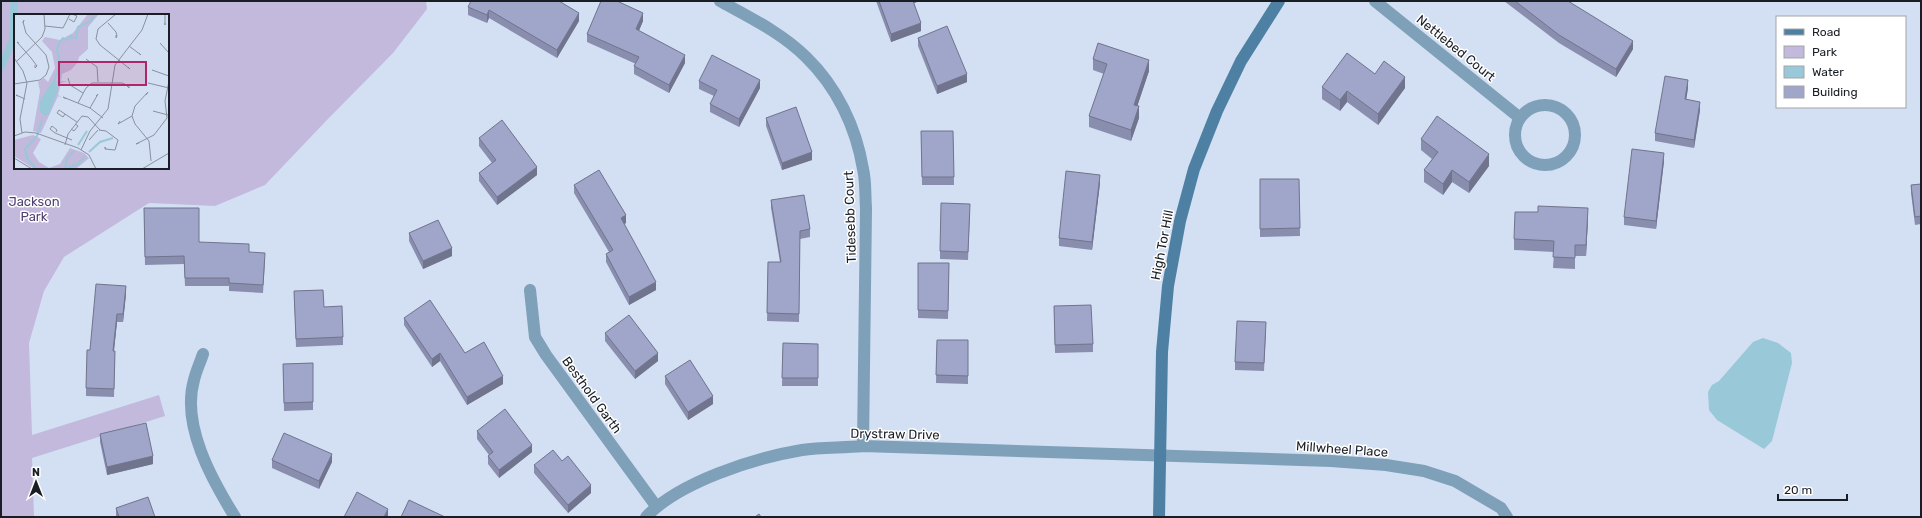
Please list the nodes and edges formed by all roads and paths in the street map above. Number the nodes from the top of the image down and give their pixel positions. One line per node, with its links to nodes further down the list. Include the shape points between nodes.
1 (720, 1): 7 (street, Tidesebb Court, via 784,39 806,56 842,103 854,134 863,169 866,208)
2 (1279, 1): 8 (street, High Tor Hill, via 1241,61 1217,111 1194,169 1180,221 1168,286 1163,345)
3 (1375, 1): 4 (street, Nettlebed Court)
4 (1520, 118): 4 (street, via 1515,138 1517,147 1525,158 1538,165 1549,165 1563,159 1571,151 1575,140 1574,129 1564,112 1553,106 1541,105 1528,110)
5 (530, 290): 9 (street, Besthold Garth, via 535,337)
6 (204, 354): 10 (street, via 193,381 191,404 194,428 206,467)
7 (863, 446): 8 (street, Drystraw Drive); 9 (street, Drystraw Drive, via 803,450 760,459 723,471)
8 (1160, 455): 12 (street, High Tor Hill); 13 (street, Millwheel Place, via 1331,460 1424,471 1455,481 1501,508)
9 (656, 506): 11 (street, Drystraw Drive)
10 (235, 517)
11 (646, 517)
12 (1159, 517)
13 (1507, 517)

